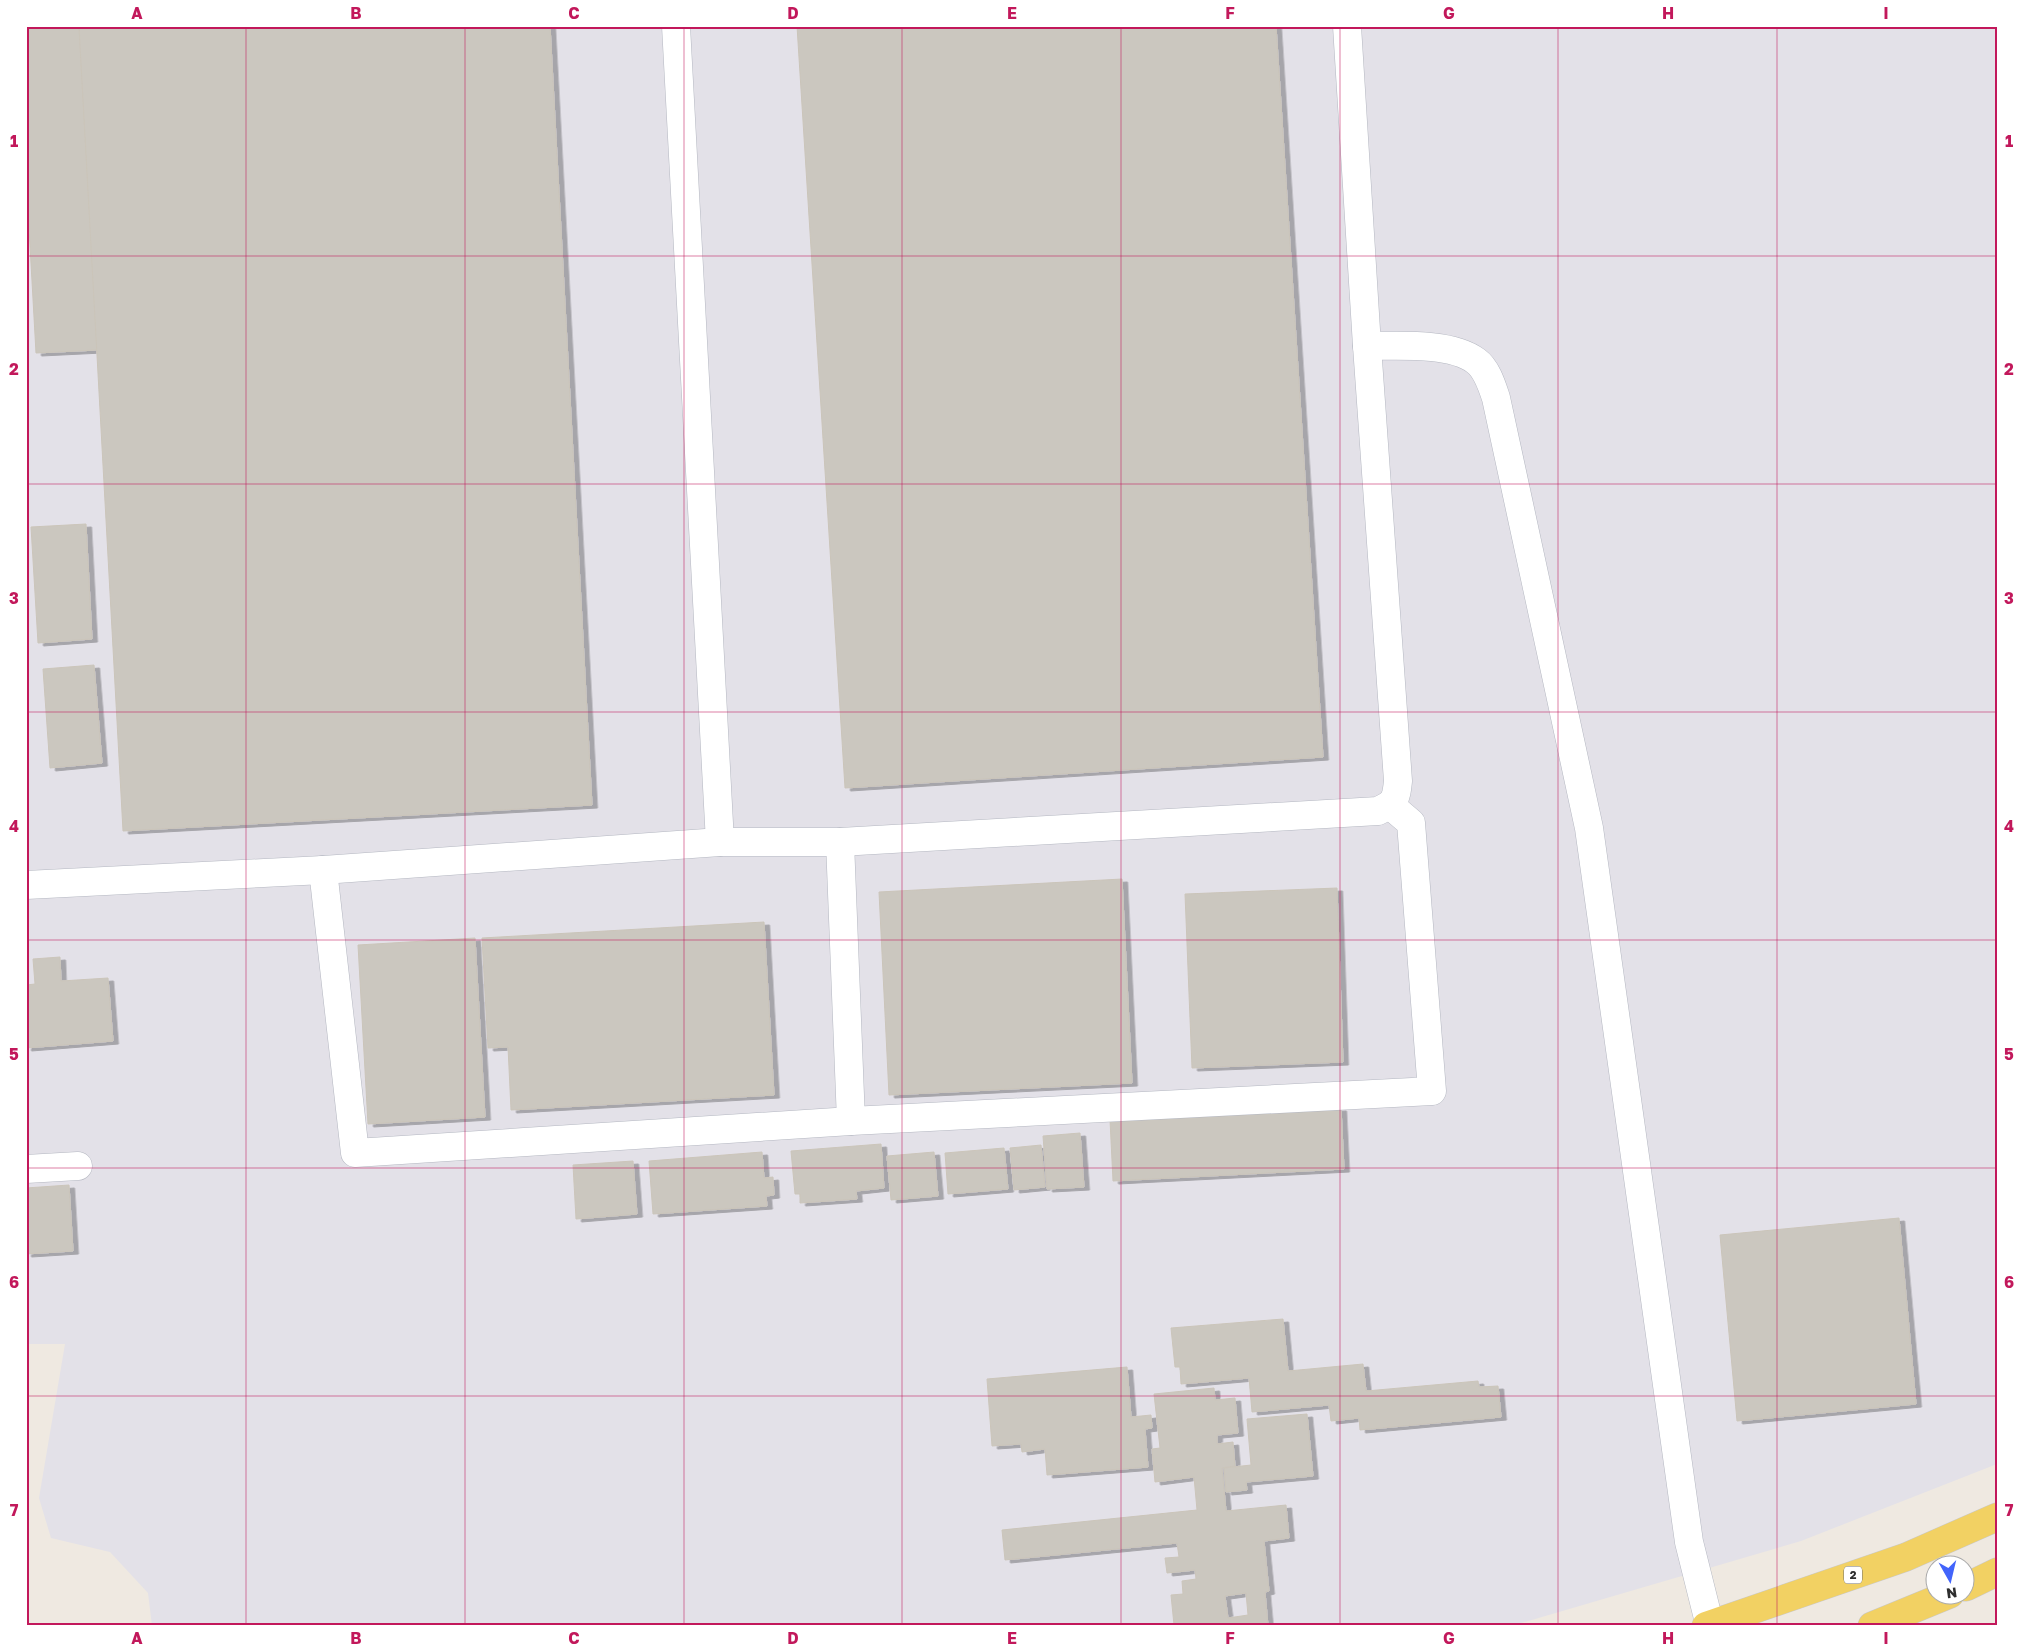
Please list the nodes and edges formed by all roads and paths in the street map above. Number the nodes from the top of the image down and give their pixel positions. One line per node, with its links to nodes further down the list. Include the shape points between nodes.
1 (676, 26): 5 (lane)
2 (1347, 26): 3 (lane)
3 (1367, 346): 4 (lane, via 1398,781 1396,798); 16 (lane, via 1426,347 1456,352 1477,362 1489,378 1496,398 1589,828 1689,1542)
4 (1390, 805): 6 (lane, via 1378,811); 9 (lane, via 1411,823 1432,1090)
5 (720, 842): 6 (lane); 7 (lane)
6 (840, 842): 9 (lane)
7 (323, 870): 8 (lane); 9 (lane, via 355,1153)
8 (26, 885)
9 (851, 1121)
10 (78, 1166): 11 (lane)
11 (26, 1169)
12 (1997, 1517): 16 (main road, 2, via 1906,1557)
13 (1997, 1572): 14 (main road)
14 (1976, 1582)
15 (1926, 1604): 17 (main road)
16 (1709, 1625)
17 (1872, 1626)

